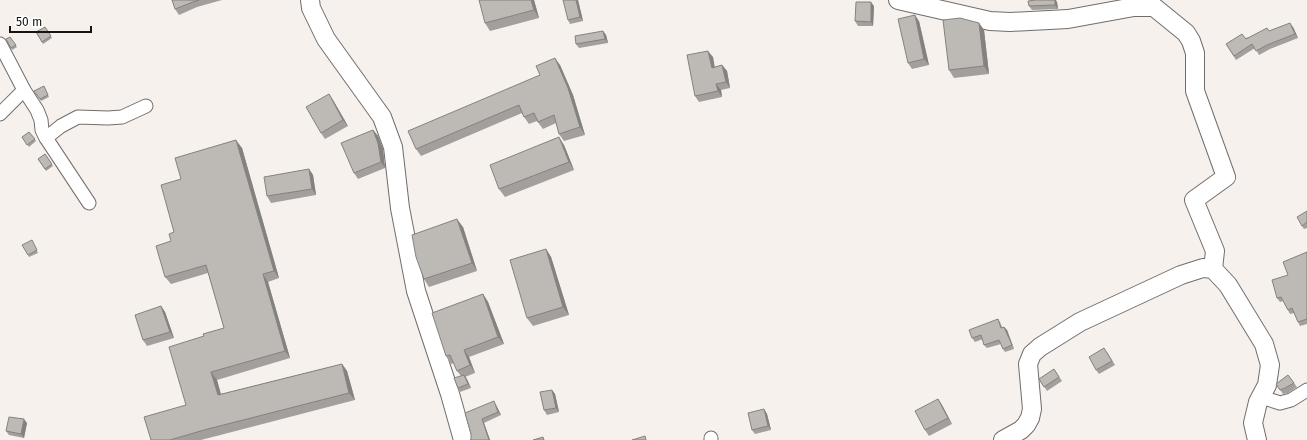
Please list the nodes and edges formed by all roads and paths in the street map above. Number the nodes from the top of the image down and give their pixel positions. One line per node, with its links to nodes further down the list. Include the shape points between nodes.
1 (310, 0): 13 (street, via 311,8 326,39 382,117 393,147 400,208 416,292)
2 (898, 0): 9 (street, via 990,21 1010,22 1068,19 1134,7 1154,7 1186,33 1195,52 1195,91 1226,177 1194,200 1215,251)
3 (0, 44): 4 (street)
4 (24, 90): 6 (street); 7 (street, via 37,110)
5 (146, 106): 7 (street, via 122,117 78,117)
6 (0, 114)
7 (46, 138): 8 (street)
8 (89, 203)
9 (1213, 269): 11 (street, via 1228,285 1264,344 1270,365 1267,385); 12 (street, via 1202,268 1181,275 1080,322 1032,354 1028,364 1032,409)
10 (1307, 390): 11 (street, via 1280,403)
11 (1261, 396): 15 (street, via 1253,423)
12 (1025, 435): 14 (street)
13 (463, 440)
14 (1003, 440)
15 (1257, 440)

